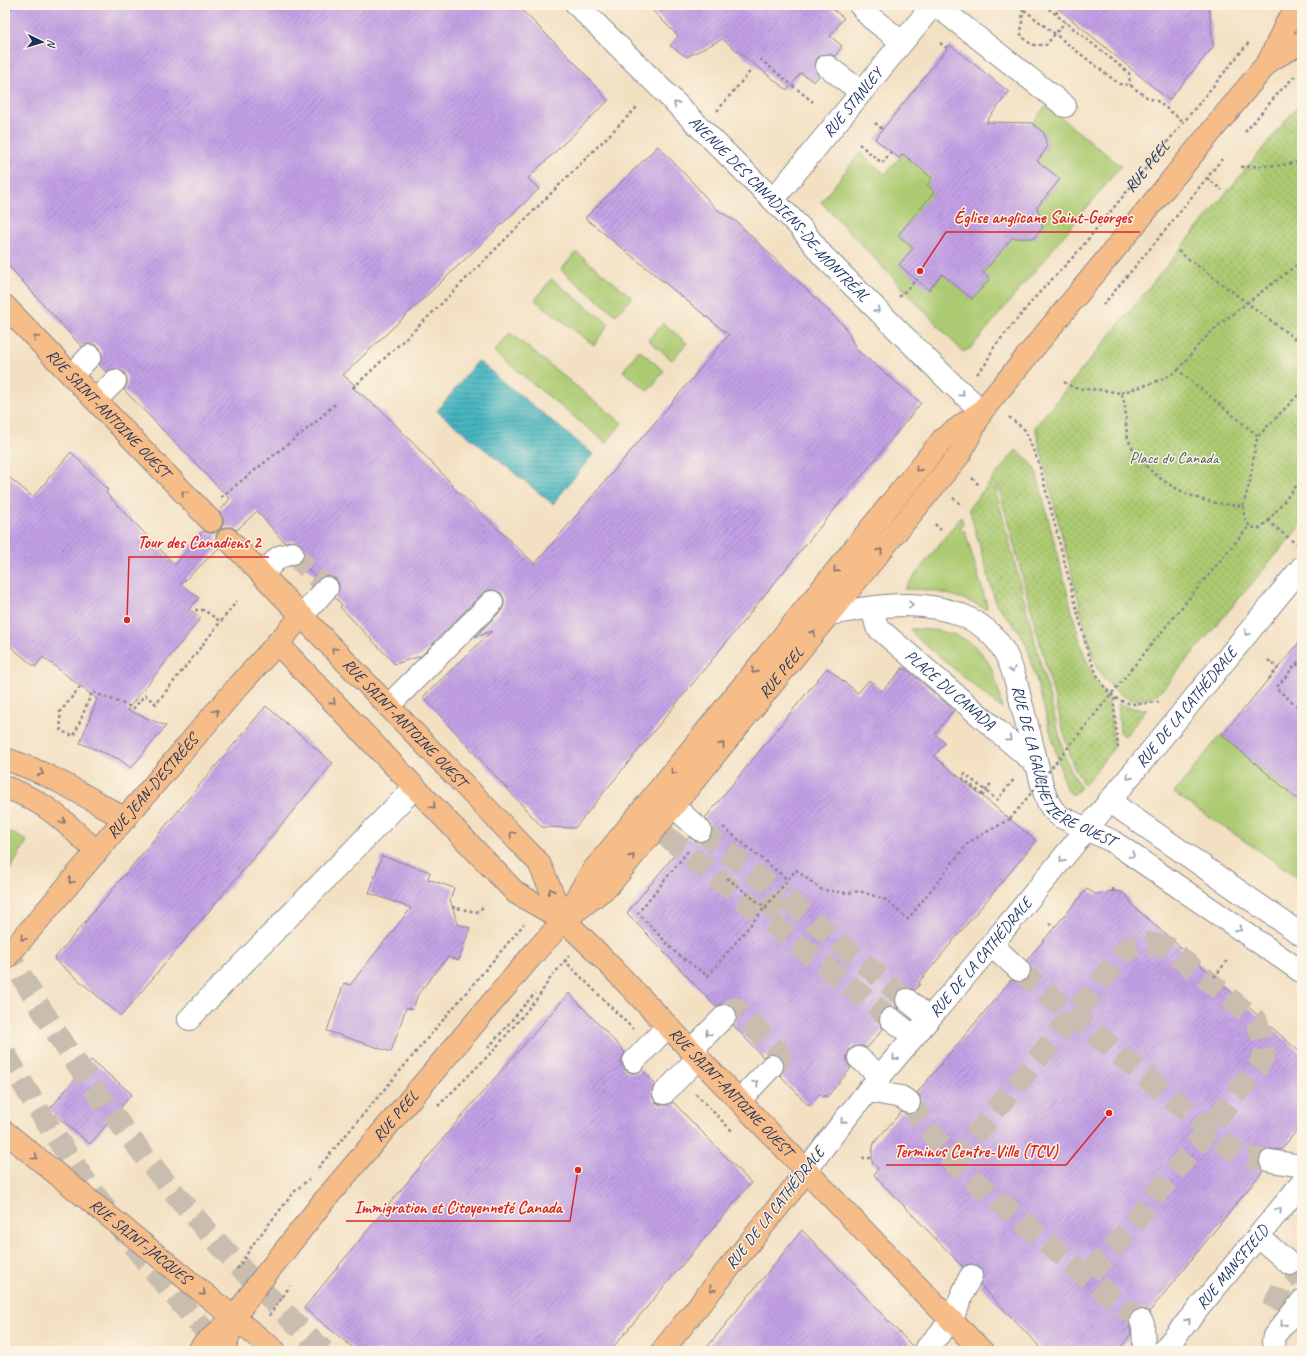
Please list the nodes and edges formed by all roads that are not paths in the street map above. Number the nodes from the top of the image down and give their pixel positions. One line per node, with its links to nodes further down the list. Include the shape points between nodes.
1 (576, 5): 12 (street, AVENUE DES CANADIENS-DE-MONTRÉAL, one-way to 1)
2 (860, 5): 6 (street, via 870,17)
3 (933, 5): 6 (street, RUE STANLEY)
4 (936, 5): 11 (street)
5 (1302, 6): 8 (main road, RUE PEEL, via 1287,22)
6 (902, 42): 10 (street, RUE STANLEY)
7 (1302, 42): 8 (main road, RUE PEEL)
8 (1269, 60): 18 (main road, RUE PEEL)
9 (827, 66): 10 (street)
10 (861, 92): 12 (street, RUE STANLEY)
11 (1065, 106)
12 (773, 200): 18 (street, AVENUE DES CANADIENS-DE-MONTRÉAL, one-way to 18, via 801,228 823,256)
13 (5, 306): 15 (main road, RUE SAINT-ANTOINE OUEST, one-way to 13)
14 (90, 356): 15 (street)
15 (72, 375): 17 (main road, RUE SAINT-ANTOINE OUEST)
16 (115, 381): 17 (street)
17 (96, 400): 19 (main road, RUE SAINT-ANTOINE OUEST, one-way to 17)
18 (982, 411): 27 (main road, RUE PEEL, one-way to 18, via 960,454); 41 (main road, RUE PEEL, one-way to 41, via 938,445 592,872)
19 (211, 521)
20 (228, 539): 23 (main road, RUE SAINT-ANTOINE OUEST)
21 (292, 553): 23 (street, via 279,557)
22 (1302, 567): 35 (street, RUE DE LA CATHÉDRALE, one-way to 35)
23 (262, 574): 28 (main road, RUE SAINT-ANTOINE OUEST)
24 (327, 588): 28 (street)
25 (872, 608): 27 (street, RUE DE LA GAUCHETIÈRE OUEST); 32 (street, PLACE DU CANADA, one-way to 32, via 877,627); 32 (street, RUE DE LA GAUCHETIÈRE OUEST, one-way to 32, via 929,606 962,614 990,633 1001,646 1012,668)
26 (473, 612): 30 (street, via 444,638)
27 (829, 614): 36 (main road, RUE PEEL, one-way to 27)
28 (302, 616): 29 (main road, RUE JEAN-D'ESTRÉES); 30 (main road, RUE SAINT-ANTOINE OUEST, one-way to 28)
29 (277, 643): 34 (main road, RUE SAINT-ANTOINE OUEST, one-way to 34); 37 (main road, RUE JEAN-D'ESTRÉES, one-way to 29)
30 (388, 706): 41 (main road, RUE SAINT-ANTOINE OUEST, one-way to 30, via 539,862)
31 (5, 759): 37 (main road, one-way to 37, via 58,781)
32 (1037, 765): 39 (street, RUE DE LA GAUCHETIÈRE OUEST, via 1052,810)
33 (5, 787): 40 (main road, one-way to 40, via 52,811)
34 (415, 787): 41 (main road, RUE SAINT-ANTOINE OUEST, one-way to 41, via 516,893); 50 (street)
35 (1109, 801): 39 (street, RUE DE LA CATHÉDRALE); 42 (street, RUE DE LA GAUCHETIÈRE OUEST)
36 (673, 806): 38 (street); 41 (main road, RUE PEEL, one-way to 36, via 606,887 660,831)
37 (125, 819): 40 (main road, RUE JEAN-D'ESTRÉES)
38 (710, 827)
39 (1086, 829): 43 (street, RUE DE LA CATHÉDRALE, one-way to 43); 46 (street, RUE DE LA GAUCHETIÈRE OUEST, one-way to 46, via 1112,841)
40 (97, 852): 44 (main road, RUE JEAN-D'ESTRÉES, one-way to 44)
41 (564, 920): 52 (main road, RUE SAINT-ANTOINE OUEST); 71 (main road, RUE PEEL, via 323,1202)
42 (1302, 935)
43 (992, 945): 45 (street); 49 (street, RUE DE LA CATHÉDRALE)
44 (5, 958)
45 (1019, 970)
46 (1302, 972)
47 (907, 1000): 49 (street)
48 (725, 1016): 54 (street, one-way to 54)
49 (929, 1018): 53 (street, RUE DE LA CATHÉDRALE)
50 (189, 1019)
51 (891, 1019): 53 (street)
52 (668, 1026): 54 (main road, RUE SAINT-ANTOINE OUEST); 56 (street)
53 (913, 1036): 58 (street, RUE DE LA CATHÉDRALE, one-way to 58)
54 (695, 1054): 59 (street); 60 (main road, RUE SAINT-ANTOINE OUEST)
55 (859, 1058): 58 (street)
56 (634, 1061)
57 (772, 1066): 60 (street, one-way to 57)
58 (874, 1083): 61 (street); 65 (street, RUE DE LA CATHÉDRALE, one-way to 65, via 832,1134)
59 (664, 1093)
60 (740, 1100): 65 (main road, RUE SAINT-ANTOINE OUEST)
61 (909, 1102)
62 (5, 1132): 71 (main road, RUE SAINT-JACQUES, one-way to 71)
63 (1272, 1161): 64 (street)
64 (1302, 1166)
65 (806, 1171): 72 (main road, RUE SAINT-ANTOINE OUEST); 77 (main road, RUE DE LA CATHÉDRALE, one-way to 77)
66 (1302, 1183): 67 (street, RUE MANSFIELD, one-way to 66)
67 (1258, 1236): 68 (street); 81 (street, RUE MANSFIELD, one-way to 67)
68 (1290, 1264)
69 (972, 1276): 72 (street)
70 (1302, 1301): 82 (street, one-way to 82, via 1274,1336)
71 (234, 1318): 74 (main road, RUE PEEL); 75 (main road, RUE PEEL); 76 (main road, RUE SAINT-JACQUES)
72 (951, 1321): 78 (street); 79 (main road, RUE SAINT-ANTOINE OUEST)
73 (1141, 1321): 80 (street, via 1144,1324)
74 (199, 1351)
75 (224, 1351)
76 (274, 1351)
77 (662, 1351)
78 (924, 1351)
79 (982, 1351)
80 (1144, 1351)
81 (1163, 1351)
82 (1274, 1351)

